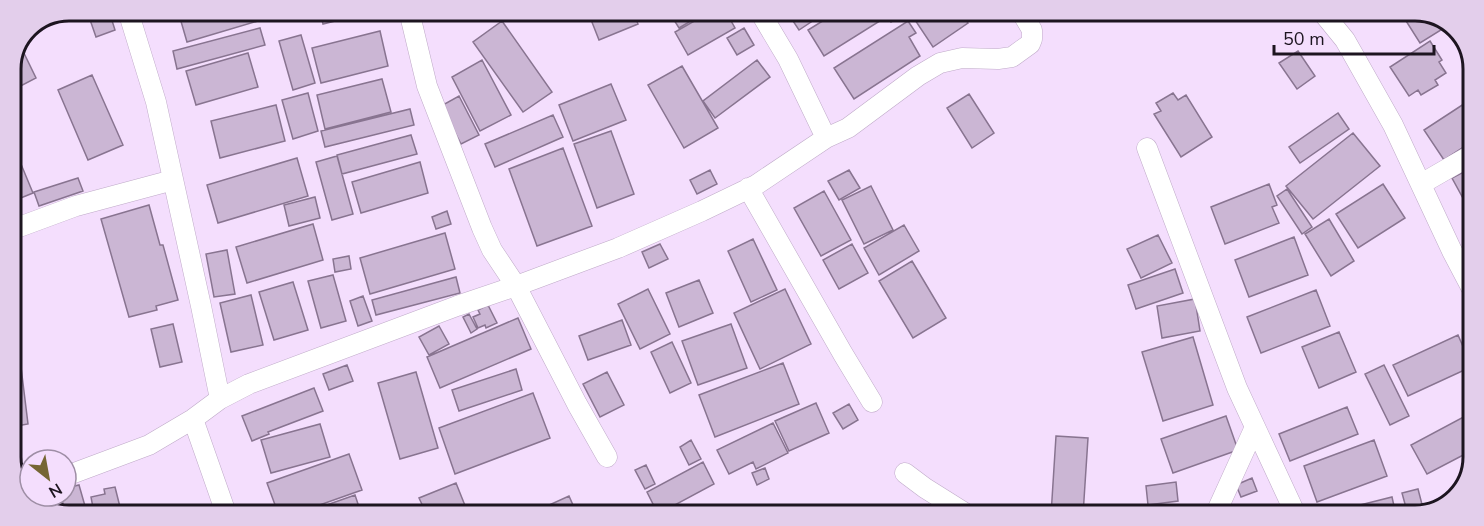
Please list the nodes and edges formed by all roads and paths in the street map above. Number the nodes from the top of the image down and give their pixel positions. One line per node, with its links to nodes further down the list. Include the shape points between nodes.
1 (131, 21): 9 (street, via 156,102)
2 (412, 21): 14 (street, via 427,86 482,228)
3 (765, 21): 6 (street)
4 (1027, 21): 6 (street, via 1032,30 1030,44 1012,57 962,58 940,63 848,128)
5 (1330, 21): 10 (street, via 1345,40 1393,124)
6 (826, 138): 11 (street)
7 (1148, 148): 18 (street)
8 (1463, 160): 10 (street)
9 (173, 180): 12 (street, via 76,206); 15 (street)
10 (1421, 184): 13 (street)
11 (748, 188): 14 (street, via 618,248); 16 (street)
12 (21, 226)
13 (1463, 270)
14 (516, 286): 15 (street, via 249,384); 19 (street)
15 (220, 399): 17 (street)
16 (872, 402)
17 (193, 419): 20 (street, via 148,445); 22 (street)
18 (1255, 427): 24 (street); 25 (street)
19 (607, 457)
20 (78, 471)
21 (905, 473): 23 (street)
22 (223, 505)
23 (953, 505)
24 (1220, 505)
25 (1291, 505)

